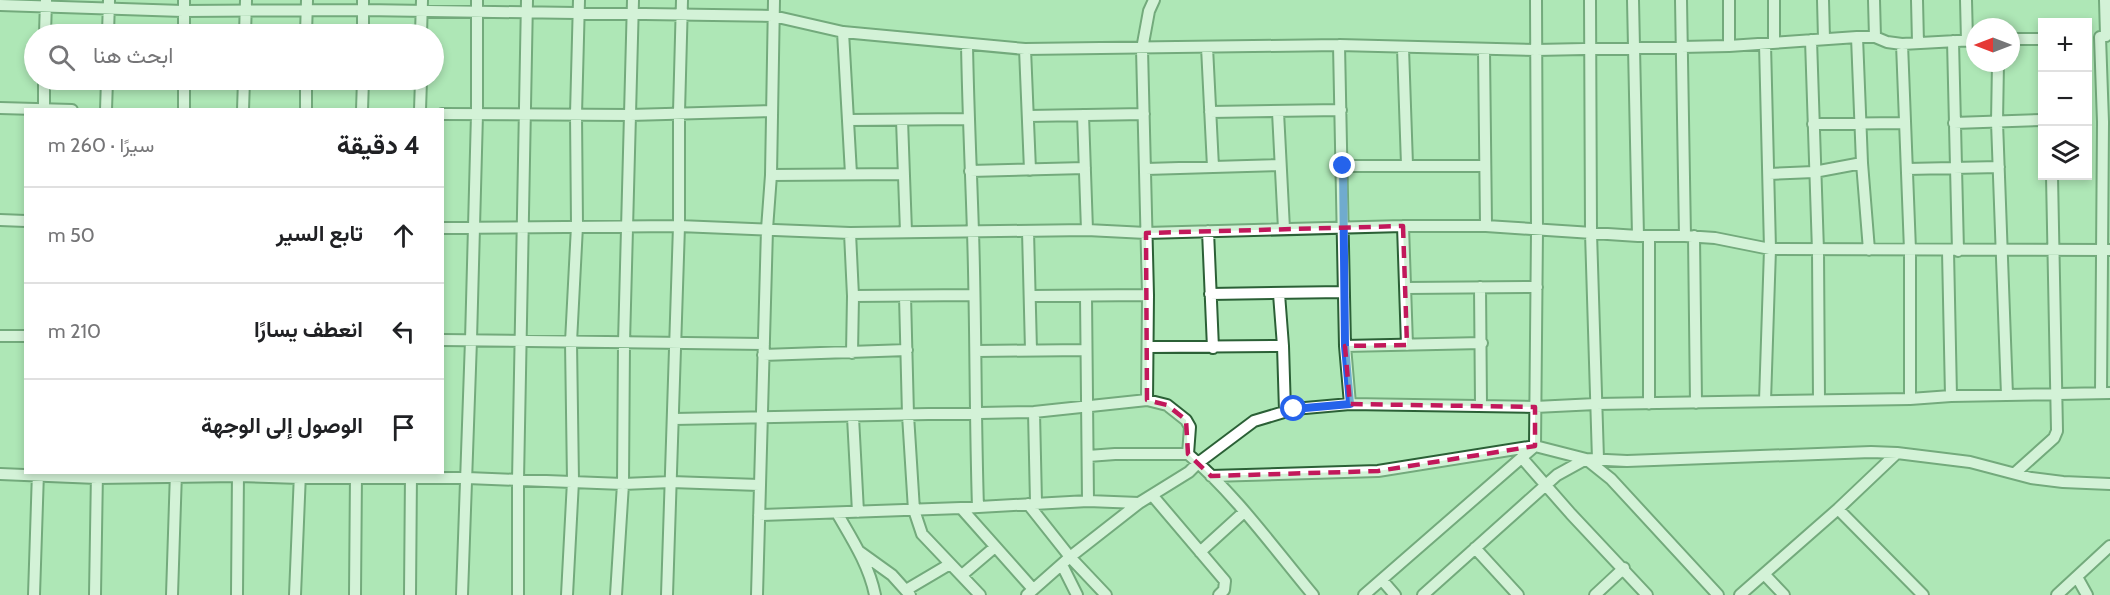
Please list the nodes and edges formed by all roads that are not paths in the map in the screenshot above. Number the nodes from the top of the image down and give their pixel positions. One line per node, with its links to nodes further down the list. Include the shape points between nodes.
1 (307, 0): 27 (street)
2 (422, 0): 28 (street)
3 (477, 0): 29 (street)
4 (527, 0): 30 (street)
5 (579, 0): 31 (street)
6 (633, 0): 32 (street)
7 (682, 0): 33 (street)
8 (774, 0): 34 (street)
9 (1154, 0): 64 (street)
10 (1536, 0): 66 (street)
11 (1590, 0): 67 (street)
12 (1633, 0): 62 (street)
13 (1681, 0): 60 (street)
14 (1729, 0): 58 (street)
15 (1774, 0): 53 (street)
16 (1823, 0): 47 (street)
17 (1874, 0): 45 (street)
18 (1917, 0): 54 (street)
19 (1966, 0): 35 (street)
20 (2105, 0): 46 (street)
21 (46, 3): 22 (street); 23 (street); 36 (street)
22 (0, 4)
23 (109, 4): 25 (street); 37 (street)
24 (363, 5): 27 (street); 28 (street); 41 (street)
25 (184, 6): 26 (street); 38 (street)
26 (246, 6): 27 (street); 39 (street)
27 (306, 12): 40 (street)
28 (422, 12): 29 (street); 42 (street)
29 (477, 12): 30 (street); 91 (street)
30 (527, 13): 31 (street); 92 (street)
31 (579, 15): 32 (street); 93 (street)
32 (633, 15): 33 (street); 95 (street)
33 (681, 15): 34 (street); 87 (street)
34 (773, 16): 43 (street); 86 (street)
35 (1968, 18)
36 (45, 24)
37 (108, 24)
38 (184, 24)
39 (245, 24)
40 (306, 24)
41 (363, 24)
42 (421, 24)
43 (843, 32): 55 (street); 99 (street)
44 (1857, 37): 45 (street); 47 (street); 104 (street)
45 (1875, 37): 56 (street)
46 (2105, 37): 102 (street)
47 (1824, 39): 50 (street)
48 (2020, 39): 49 (street)
49 (2038, 39)
50 (1811, 40): 53 (street); 107 (street)
51 (1966, 40): 52 (street)
52 (1953, 41): 54 (street); 106 (street)
53 (1770, 43): 58 (street); 124 (street)
54 (1917, 43): 56 (street)
55 (967, 44): 63 (street); 98 (street)
56 (1902, 44): 105 (street)
57 (1339, 45): 59 (street); 61 (street); 85 (street)
58 (1729, 46): 60 (street)
59 (1207, 47): 64 (street); 88 (street)
60 (1683, 47): 62 (street); 150 (street)
61 (1403, 48): 65 (street); 110 (street)
62 (1634, 48): 67 (street); 149 (street)
63 (1025, 49): 64 (street); 97 (street)
64 (1142, 49): 94 (street)
65 (1484, 50): 66 (street); 112 (street)
66 (1536, 50): 67 (street); 141 (street)
67 (1590, 50): 148 (street)
68 (1998, 72): 103 (street)
69 (44, 90): 77 (street)
70 (107, 90): 78 (street)
71 (184, 90): 79 (street)
72 (244, 90): 80 (street)
73 (306, 90): 81 (street)
74 (363, 90): 82 (street)
75 (421, 90): 83 (street)
76 (0, 108): 84 (street)
77 (44, 108)
78 (106, 108)
79 (183, 108)
80 (243, 108)
81 (306, 108)
82 (363, 108)
83 (420, 108)
84 (24, 109)
85 (1341, 110): 89 (street); 111 (street)
86 (772, 111): 87 (street); 125 (street)
87 (679, 112): 95 (street); 131 (street)
88 (1210, 112): 89 (street); 113 (street)
89 (1278, 112): 109 (street)
90 (444, 114): 91 (street)
91 (477, 114): 92 (street); 135 (street)
92 (525, 114): 93 (street); 129 (street)
93 (576, 114): 95 (street); 130 (street)
94 (1144, 114): 96 (street); 116 (street)
95 (630, 115): 136 (street)
96 (1083, 115): 97 (street); 115 (street)
97 (1028, 116): 119 (street)
98 (968, 119): 100 (street); 120 (street)
99 (848, 120): 100 (street); 122 (street)
100 (902, 120): 123 (street)
101 (2038, 120): 103 (street)
102 (2106, 121): 156 (street)
103 (1997, 122): 106 (street); 114 (street)
104 (1861, 123): 105 (street); 107 (street); 108 (street)
105 (1904, 123): 117 (street)
106 (1954, 123): 118 (street)
107 (1813, 124): 121 (street)
108 (1862, 163): 121 (street); 152 (street)
109 (1280, 165): 113 (street); 139 (street)
110 (1407, 165): 111 (street); 112 (street)
111 (1343, 166): 137 (street)
112 (1485, 166): 133 (street)
113 (1213, 167): 116 (street)
114 (1999, 167): 118 (street); 154 (street)
115 (1085, 168): 119 (street); 140 (street)
116 (1146, 169): 147 (street)
117 (1907, 169): 118 (street); 153 (street)
118 (1956, 169): 158 (street)
119 (1030, 170): 120 (street)
120 (970, 171): 142 (street)
121 (1814, 172): 124 (street); 157 (street)
122 (851, 174): 123 (street); 125 (street)
123 (904, 174): 145 (street)
124 (1769, 174): 151 (street)
125 (771, 175): 138 (street)
126 (2052, 180): 155 (street)
127 (0, 220): 128 (street)
128 (24, 221)
129 (522, 226): 130 (street); 135 (street); 175 (street)
130 (577, 226): 136 (street); 176 (street)
131 (679, 226): 136 (street); 138 (street); 178 (street)
132 (1403, 226): 133 (street); 137 (street); 161 (street)
133 (1486, 226): 141 (street)
134 (444, 228): 135 (street)
135 (472, 228): 174 (street)
136 (628, 228): 177 (street)
137 (1344, 228): 139 (street); 162 (street)
138 (767, 229): 146 (street); 185 (street)
139 (1284, 229): 144 (street)
140 (1086, 230): 143 (street); 147 (street)
141 (1537, 230): 148 (street); 160 (street)
142 (973, 231): 143 (street); 145 (street); 165 (street)
143 (1028, 231): 169 (street)
144 (1208, 231): 147 (street); 163 (street)
145 (906, 232): 146 (street)
146 (850, 233): 167 (street)
147 (1146, 233): 166 (street)
148 (1591, 233): 149 (street); 201 (street)
149 (1643, 236): 150 (street); 202 (street)
150 (1689, 236): 151 (street); 199 (street)
151 (1770, 249): 157 (street); 198 (street)
152 (1869, 250): 153 (street); 157 (street)
153 (1910, 250): 158 (street); 195 (street)
154 (2002, 250): 155 (street); 158 (street); 193 (street)
155 (2054, 250): 156 (street); 191 (street)
156 (2106, 250): 192 (street)
157 (1818, 251): 197 (street)
158 (1953, 251): 194 (street)
159 (1480, 287): 160 (street); 161 (street); 179 (street)
160 (1537, 287): 205 (street)
161 (1406, 288): 180 (street)
162 (1344, 292): 164 (street); 182 (street)
163 (1210, 294): 164 (street); 184 (street)
164 (1279, 294): 181 (street)
165 (974, 295): 168 (street); 189 (street)
166 (1148, 295): 170 (street); 183 (street)
167 (853, 296): 168 (street); 190 (street)
168 (905, 296): 186 (street)
169 (1030, 296): 170 (street); 187 (street)
170 (1086, 296): 188 (street)
171 (0, 336): 172 (street)
172 (24, 336)
173 (444, 340): 174 (street)
174 (471, 340): 175 (street); 230 (street)
175 (521, 341): 176 (street); 231 (street)
176 (572, 342): 177 (street); 232 (street)
177 (624, 343): 178 (street); 234 (street)
178 (676, 343): 185 (street); 212 (street)
179 (1482, 343): 180 (street); 203 (street)
180 (1407, 345): 182 (street)
181 (1283, 346): 184 (street); 206 (street)
182 (1345, 346): 200 (street)
183 (1149, 347): 184 (street); 196 (street)
184 (1213, 348)
185 (764, 350): 190 (street); 211 (street)
186 (907, 350): 190 (street); 209 (street)
187 (1031, 350): 188 (street); 189 (street)
188 (1086, 350): 204 (street)
189 (976, 351): 208 (street)
190 (852, 353)
191 (2056, 393): 192 (street); 193 (street); 220 (street, via 2054,438)
192 (2106, 393)
193 (2007, 395): 194 (street)
194 (1951, 396): 195 (street)
195 (1910, 399): 197 (street)
196 (1148, 400): 204 (street); 215 (street, via 1167,405 1186,420 1190,427)
197 (1819, 400): 198 (street)
198 (1765, 401): 199 (street)
199 (1696, 403): 202 (street)
200 (1350, 404): 203 (street); 206 (street)
201 (1596, 404): 202 (street); 205 (street); 218 (street)
202 (1649, 404)
203 (1481, 405): 205 (street)
204 (1087, 406): 207 (street); 216 (street)
205 (1535, 407): 213 (street)
206 (1285, 411): 219 (street, via 1254,421)
207 (1034, 412): 208 (street); 241 (street)
208 (975, 414): 209 (street); 242 (street)
209 (908, 415): 210 (street); 245 (street)
210 (853, 417): 211 (street); 246 (street)
211 (761, 418): 212 (street); 235 (street)
212 (674, 419): 233 (street)
213 (1535, 446): 217 (street); 218 (street); 229 (street, via 1378,471)
214 (1897, 453): 218 (street); 220 (street, via 1970,462); 244 (street)
215 (1188, 454): 216 (street); 219 (street)
216 (1088, 456): 239 (street)
217 (1522, 458): 237 (street); 261 (street)
218 (1592, 459): 237 (street); 289 (street)
219 (1198, 463): 229 (street); 238 (street)
220 (2015, 473): 236 (street, via 2063,482)
221 (0, 474): 222 (street)
222 (38, 474): 224 (street); 264 (street)
223 (238, 474): 225 (street); 226 (street); 267 (street)
224 (97, 475): 225 (street); 265 (street)
225 (175, 475): 266 (street)
226 (300, 475): 227 (street); 268 (street)
227 (356, 475): 228 (street); 269 (street)
228 (411, 475): 230 (street); 270 (street)
229 (1211, 476): 247 (street)
230 (467, 478): 231 (street); 271 (street)
231 (518, 480): 232 (street); 272 (street)
232 (573, 481): 234 (street); 273 (street)
233 (671, 482): 234 (street); 235 (street); 275 (street)
234 (623, 484): 274 (street)
235 (759, 484): 249 (street)
236 (2110, 484)
237 (1545, 485): 252 (street); 257 (street)
238 (1152, 495): 240 (street); 254 (street)
239 (1088, 501): 240 (street); 241 (street)
240 (1138, 503): 255 (street)
241 (1032, 504): 242 (street); 255 (street)
242 (978, 507): 243 (street)
243 (960, 508): 245 (street); 251 (street)
244 (1838, 509): 259 (street); 292 (street)
245 (914, 510): 246 (street); 256 (street, via 922,534)
246 (858, 512): 248 (street)
247 (1244, 512): 254 (street); 282 (street)
248 (837, 513): 249 (street); 253 (street)
249 (759, 515): 276 (street)
250 (2110, 546): 260 (street)
251 (995, 548): 258 (street); 263 (street)
252 (1475, 548): 285 (street); 286 (street)
253 (858, 550): 262 (street); 277 (street)
254 (1200, 552): 281 (street, via 1225,581)
255 (1066, 561): 263 (street); 279 (street); 280 (street)
256 (950, 564): 258 (street); 262 (street)
257 (1624, 568): 287 (street); 288 (street)
258 (962, 575): 278 (street)
259 (1765, 575): 290 (street); 291 (street)
260 (2077, 577): 293 (street); 294 (street)
261 (1382, 580): 283 (street); 284 (street)
262 (908, 592)
263 (1030, 592)
264 (34, 595)
265 (95, 595)
266 (172, 595)
267 (237, 595)
268 (295, 595)
269 (355, 595)
270 (410, 595)
271 (462, 595)
272 (518, 595)
273 (567, 595)
274 (616, 595)
275 (667, 595)
276 (757, 595)
277 (875, 595)
278 (980, 595)
279 (1077, 595)
280 (1106, 595)
281 (1219, 595)
282 (1312, 595)
283 (1364, 595)
284 (1395, 595)
285 (1423, 595)
286 (1518, 595)
287 (1595, 595)
288 (1647, 595)
289 (1719, 595)
290 (1740, 595)
291 (1784, 595)
292 (1923, 595)
293 (2057, 595)
294 (2087, 595)

